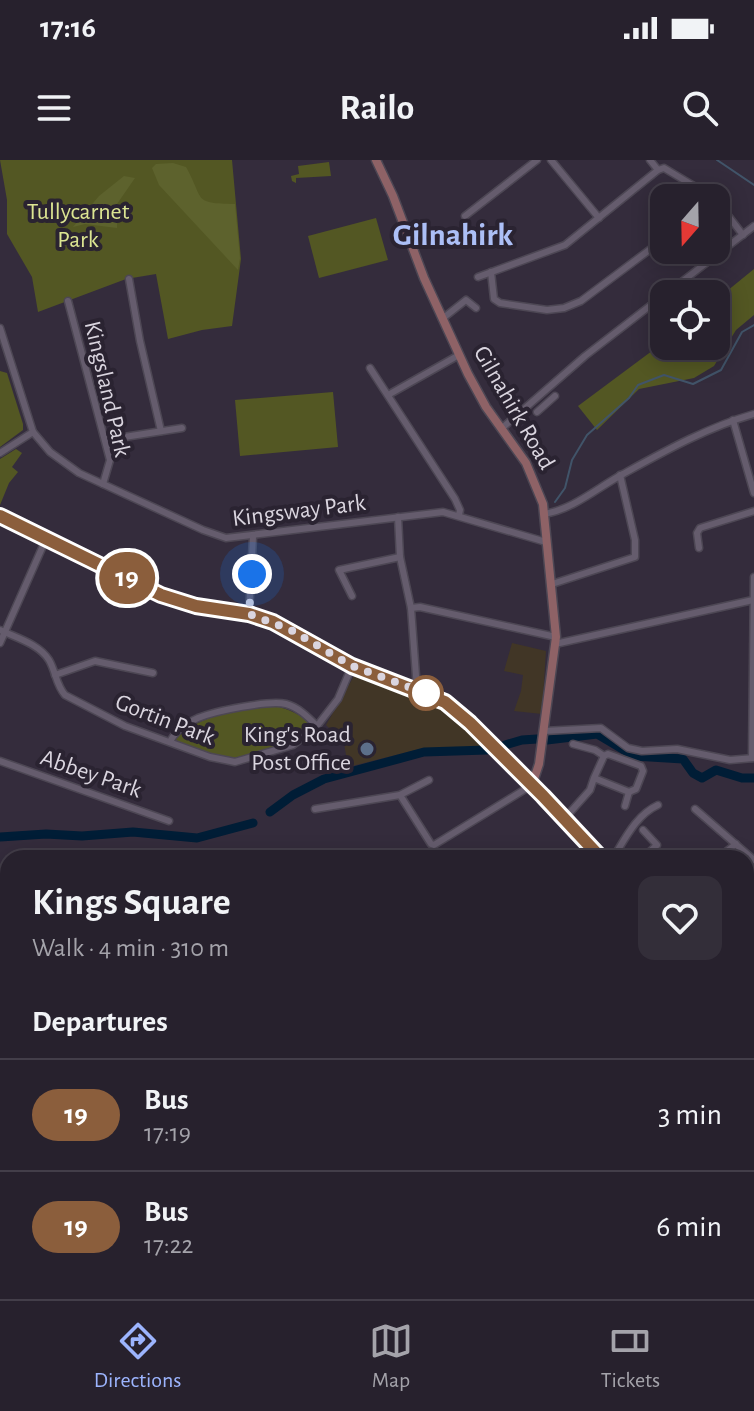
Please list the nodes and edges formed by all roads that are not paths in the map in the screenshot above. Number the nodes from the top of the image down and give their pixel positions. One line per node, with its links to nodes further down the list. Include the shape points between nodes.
1 (376, 160): 20 (street, Gilnahirk Road)
2 (537, 160): 7 (street)
3 (551, 160): 8 (street)
4 (650, 160): 5 (street)
5 (661, 169): 6 (street); 8 (street)
6 (688, 184)
7 (465, 216)
8 (599, 218): 13 (street, via 565,245)
9 (730, 218): 11 (street)
10 (754, 226): 11 (street)
11 (743, 235): 16 (street)
12 (650, 249): 13 (street, via 581,301 555,310 500,303 494,299)
13 (491, 272): 14 (street)
14 (478, 277)
15 (129, 279): 35 (street)
16 (684, 280)
17 (68, 301): 37 (street, Kingsland Park)
18 (650, 307): 27 (street)
19 (476, 308): 20 (street, via 466,300)
20 (442, 319): 22 (street, Gilnahirk Road)
21 (0, 328): 23 (street)
22 (459, 355): 26 (street); 34 (street, Gilnahirk Road)
23 (10, 364): 24 (street); 36 (street)
24 (0, 367)
25 (370, 368): 26 (street)
26 (388, 395): 44 (street, via 455,499)
27 (538, 395): 29 (street); 34 (street)
28 (555, 396): 29 (street)
29 (546, 404): 30 (street)
30 (537, 412)
31 (754, 414): 32 (street)
32 (733, 420): 39 (street); 41 (street)
33 (182, 428): 35 (street)
34 (501, 429): 43 (street, Gilnahirk Road, via 532,474)
35 (161, 431): 37 (street)
36 (33, 432): 38 (street); 40 (street, Kingsway Park, via 57,459)
37 (105, 440): 40 (street, Kingsland Park, via 110,460)
38 (0, 453)
39 (620, 475): 43 (street, via 566,508); 53 (street, via 635,557)
40 (103, 484): 47 (street, Kingsway Park, via 216,536)
41 (754, 493)
42 (754, 511): 50 (street, via 700,528)
43 (544, 514): 49 (street, Gilnahirk Road)
44 (459, 515): 46 (street, Kingsway Park); 49 (street, Kingsway Park)
45 (0, 516): 48 (street)
46 (398, 517): 47 (street, Kingsway Park); 51 (street)
47 (253, 537): 57 (street)
48 (46, 539): 57 (street, via 172,599); 58 (street)
49 (546, 542): 53 (street, Gilnahirk Road)
50 (699, 548)
51 (400, 557): 54 (street, via 339,570); 56 (street)
52 (754, 577): 55 (street)
53 (552, 584): 59 (street, Gilnahirk Road)
54 (352, 596)
55 (753, 600): 59 (street); 70 (street)
56 (411, 608): 59 (street); 64 (street)
57 (249, 614): 61 (street, via 291,630)
58 (2, 631): 60 (street); 63 (street, Gortin Park, via 40,650)
59 (555, 640): 66 (street, Gilnahirk Road)
60 (0, 643)
61 (352, 666): 64 (street); 65 (street, Gortin Park, via 338,699)
62 (153, 673): 63 (street, via 95,661)
63 (55, 675): 67 (street, Gortin Park, via 65,695)
64 (417, 689): 74 (street, via 455,709)
65 (317, 726): 67 (street, Gortin Park, via 293,745 235,762); 67 (street, via 298,710 272,703 199,717)
66 (544, 731): 70 (street, via 601,728 628,748 642,751 677,749 720,759); 74 (street, Gilnahirk Road)
67 (170, 742)
68 (573, 744): 69 (street)
69 (604, 756): 72 (street); 75 (street, via 643,768 636,789)
70 (753, 758)
71 (0, 761): 82 (street, Abbey Park)
72 (594, 778): 75 (street); 81 (street)
73 (429, 780): 76 (street)
74 (535, 788): 76 (street, via 434,845); 81 (street)
75 (629, 792): 78 (street)
76 (400, 795): 79 (street)
77 (658, 805): 86 (street, via 648,810)
78 (625, 806)
79 (315, 809)
80 (695, 809): 84 (street)
81 (565, 818): 85 (street)
82 (169, 821)
83 (643, 830): 87 (street, via 657,845)
84 (736, 844): 88 (street); 89 (street)
85 (594, 850)
86 (617, 850)
87 (652, 850)
88 (728, 850)
89 (743, 850)

